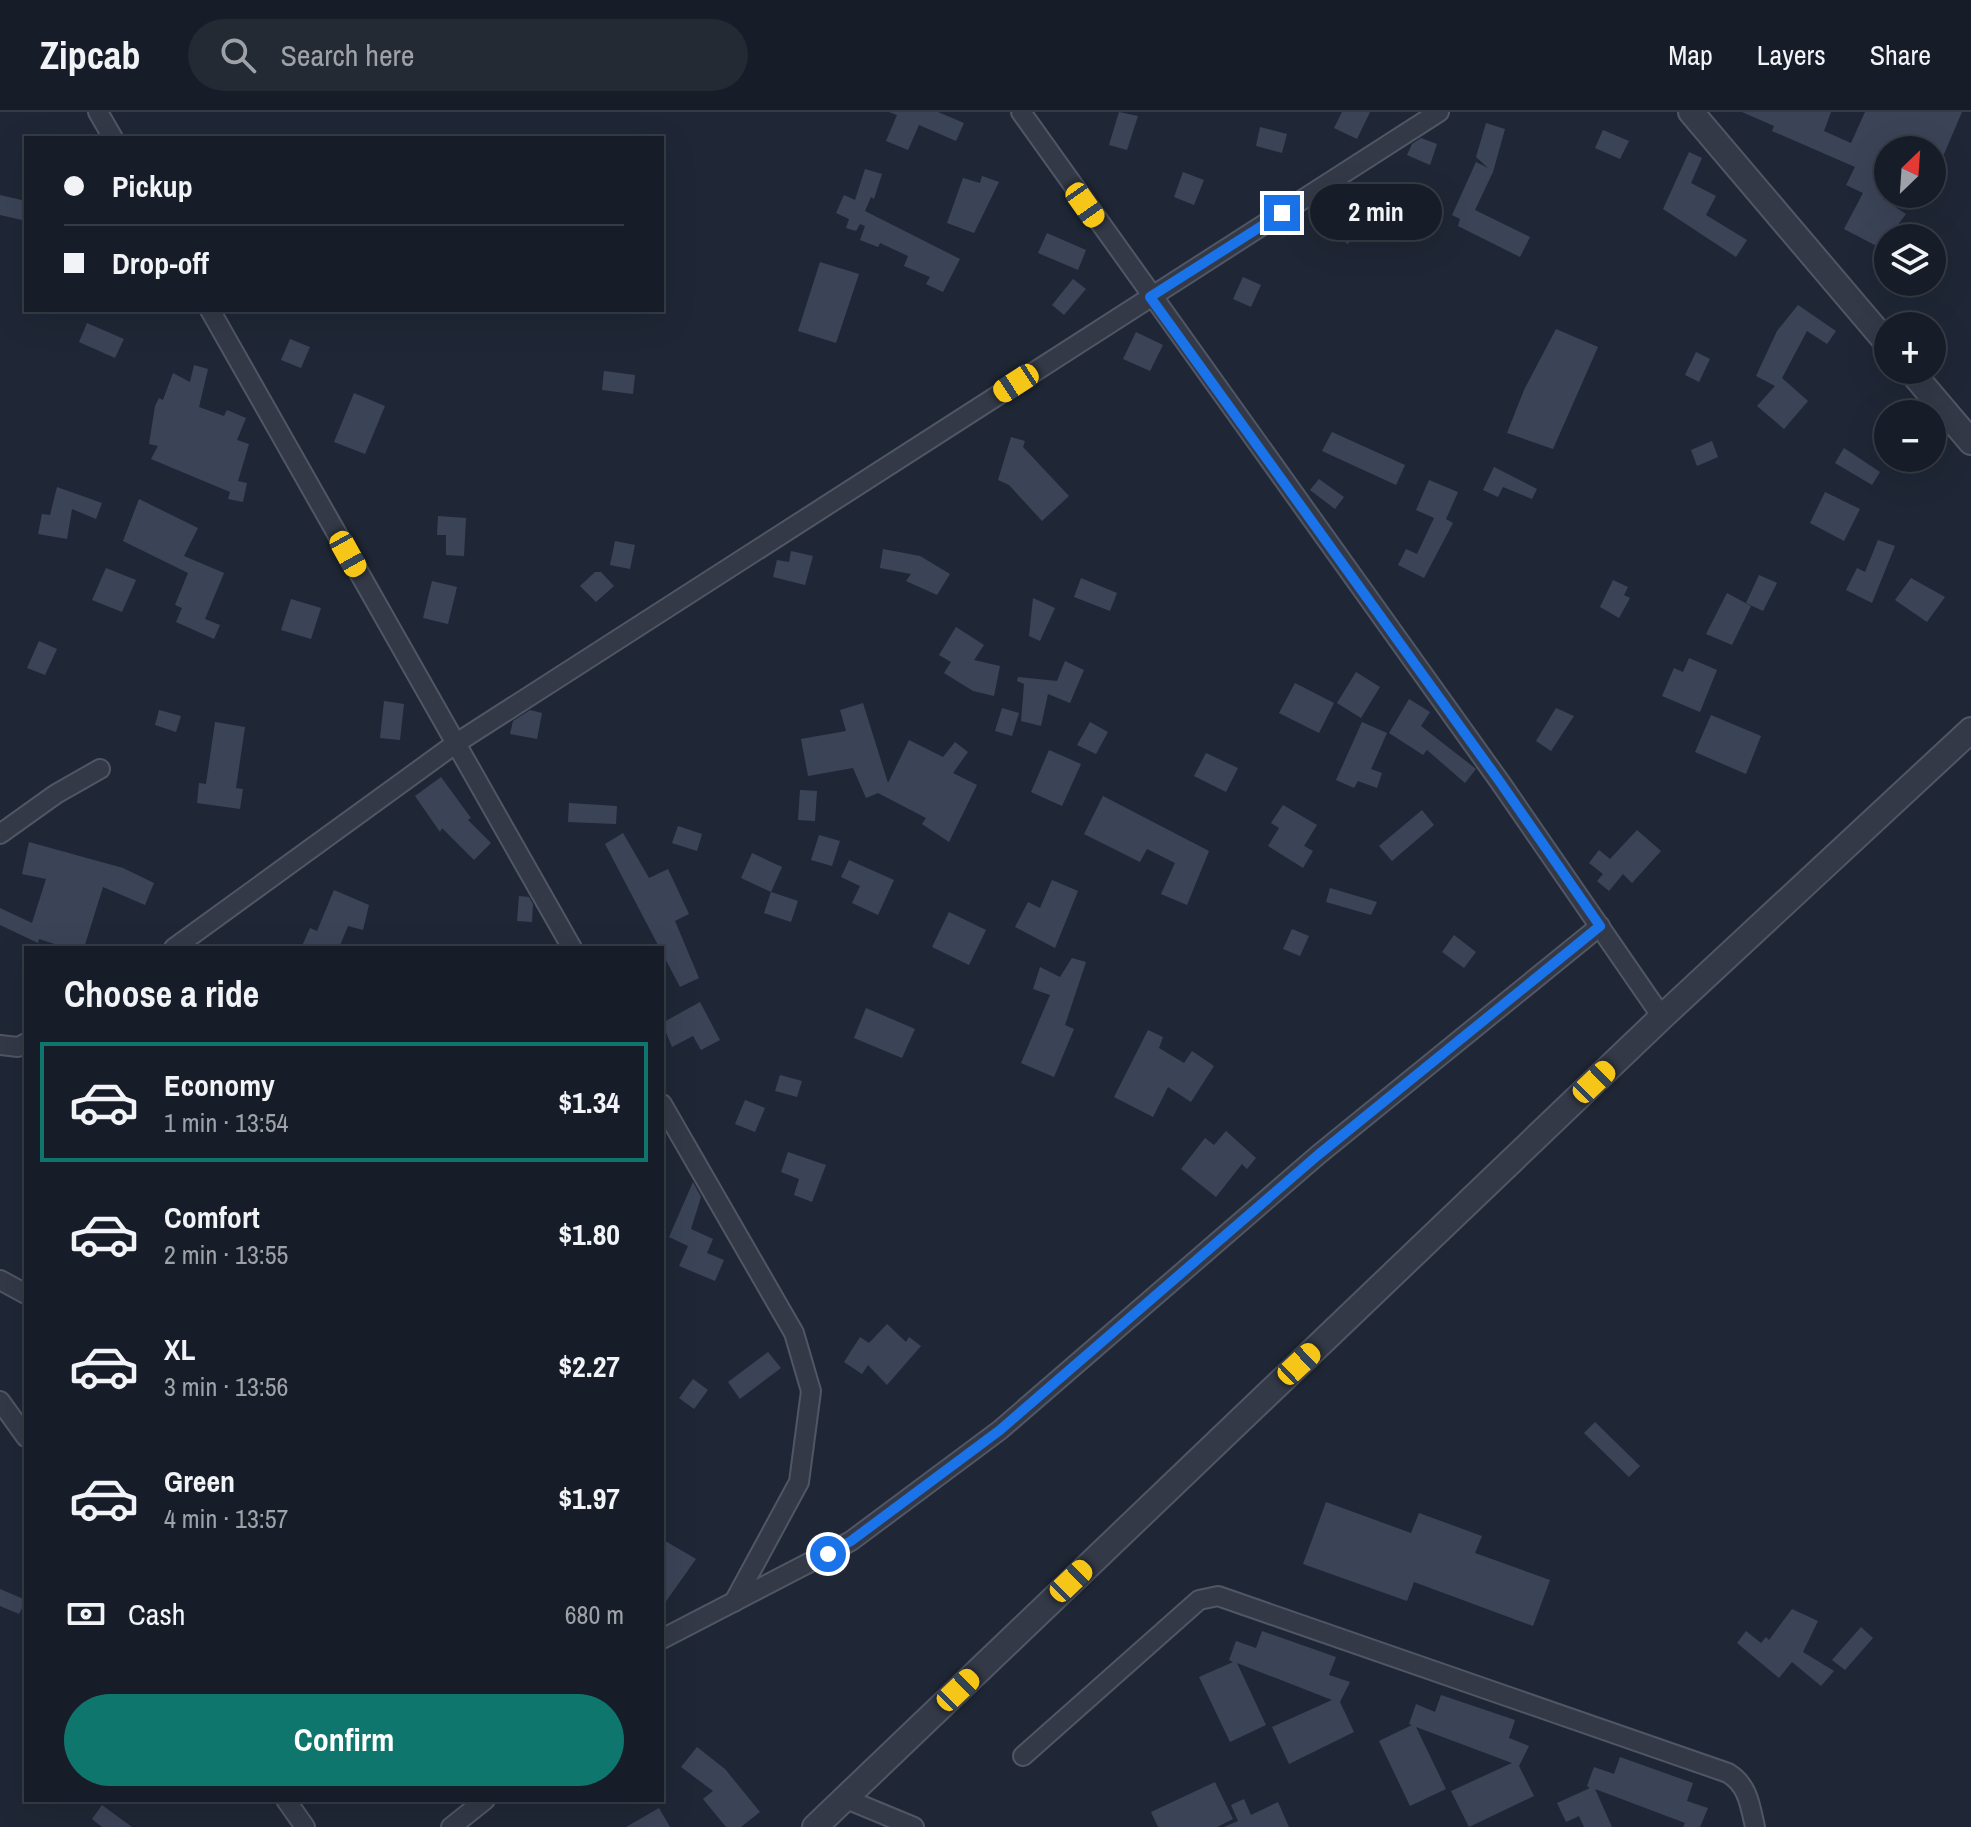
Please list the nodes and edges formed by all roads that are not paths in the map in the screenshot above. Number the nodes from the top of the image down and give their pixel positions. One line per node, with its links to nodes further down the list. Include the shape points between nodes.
1 (98, 112): 5 (street)
2 (1021, 112): 6 (street)
3 (1439, 112): 6 (street)
4 (1691, 112): 8 (street)
5 (112, 136)
6 (1150, 297): 12 (street); 15 (street)
7 (211, 312): 12 (street)
8 (1874, 328)
9 (1922, 384): 10 (street)
10 (1971, 442)
11 (1971, 730): 18 (street)
12 (455, 744): 16 (street); 17 (street)
13 (100, 769): 14 (street)
14 (0, 834)
15 (1600, 926): 18 (street); 26 (street, via 1318,1155 1000,1430 851,1541)
16 (177, 946)
17 (571, 946)
18 (1662, 1017): 29 (street)
19 (24, 1044): 20 (street)
20 (0, 1045)
21 (664, 1107): 26 (street, via 794,1333 811,1391 799,1482)
22 (0, 1280): 23 (street)
23 (24, 1293)
24 (0, 1401): 25 (street)
25 (24, 1434)
26 (734, 1602): 27 (street)
27 (664, 1638)
28 (1023, 1756): 36 (street, via 1199,1600 1218,1596 1728,1773 1746,1791)
29 (844, 1798): 34 (street); 35 (street)
30 (287, 1802): 32 (street)
31 (482, 1802): 33 (street)
32 (305, 1827)
33 (451, 1827)
34 (815, 1827)
35 (914, 1827)
36 (1755, 1827)

